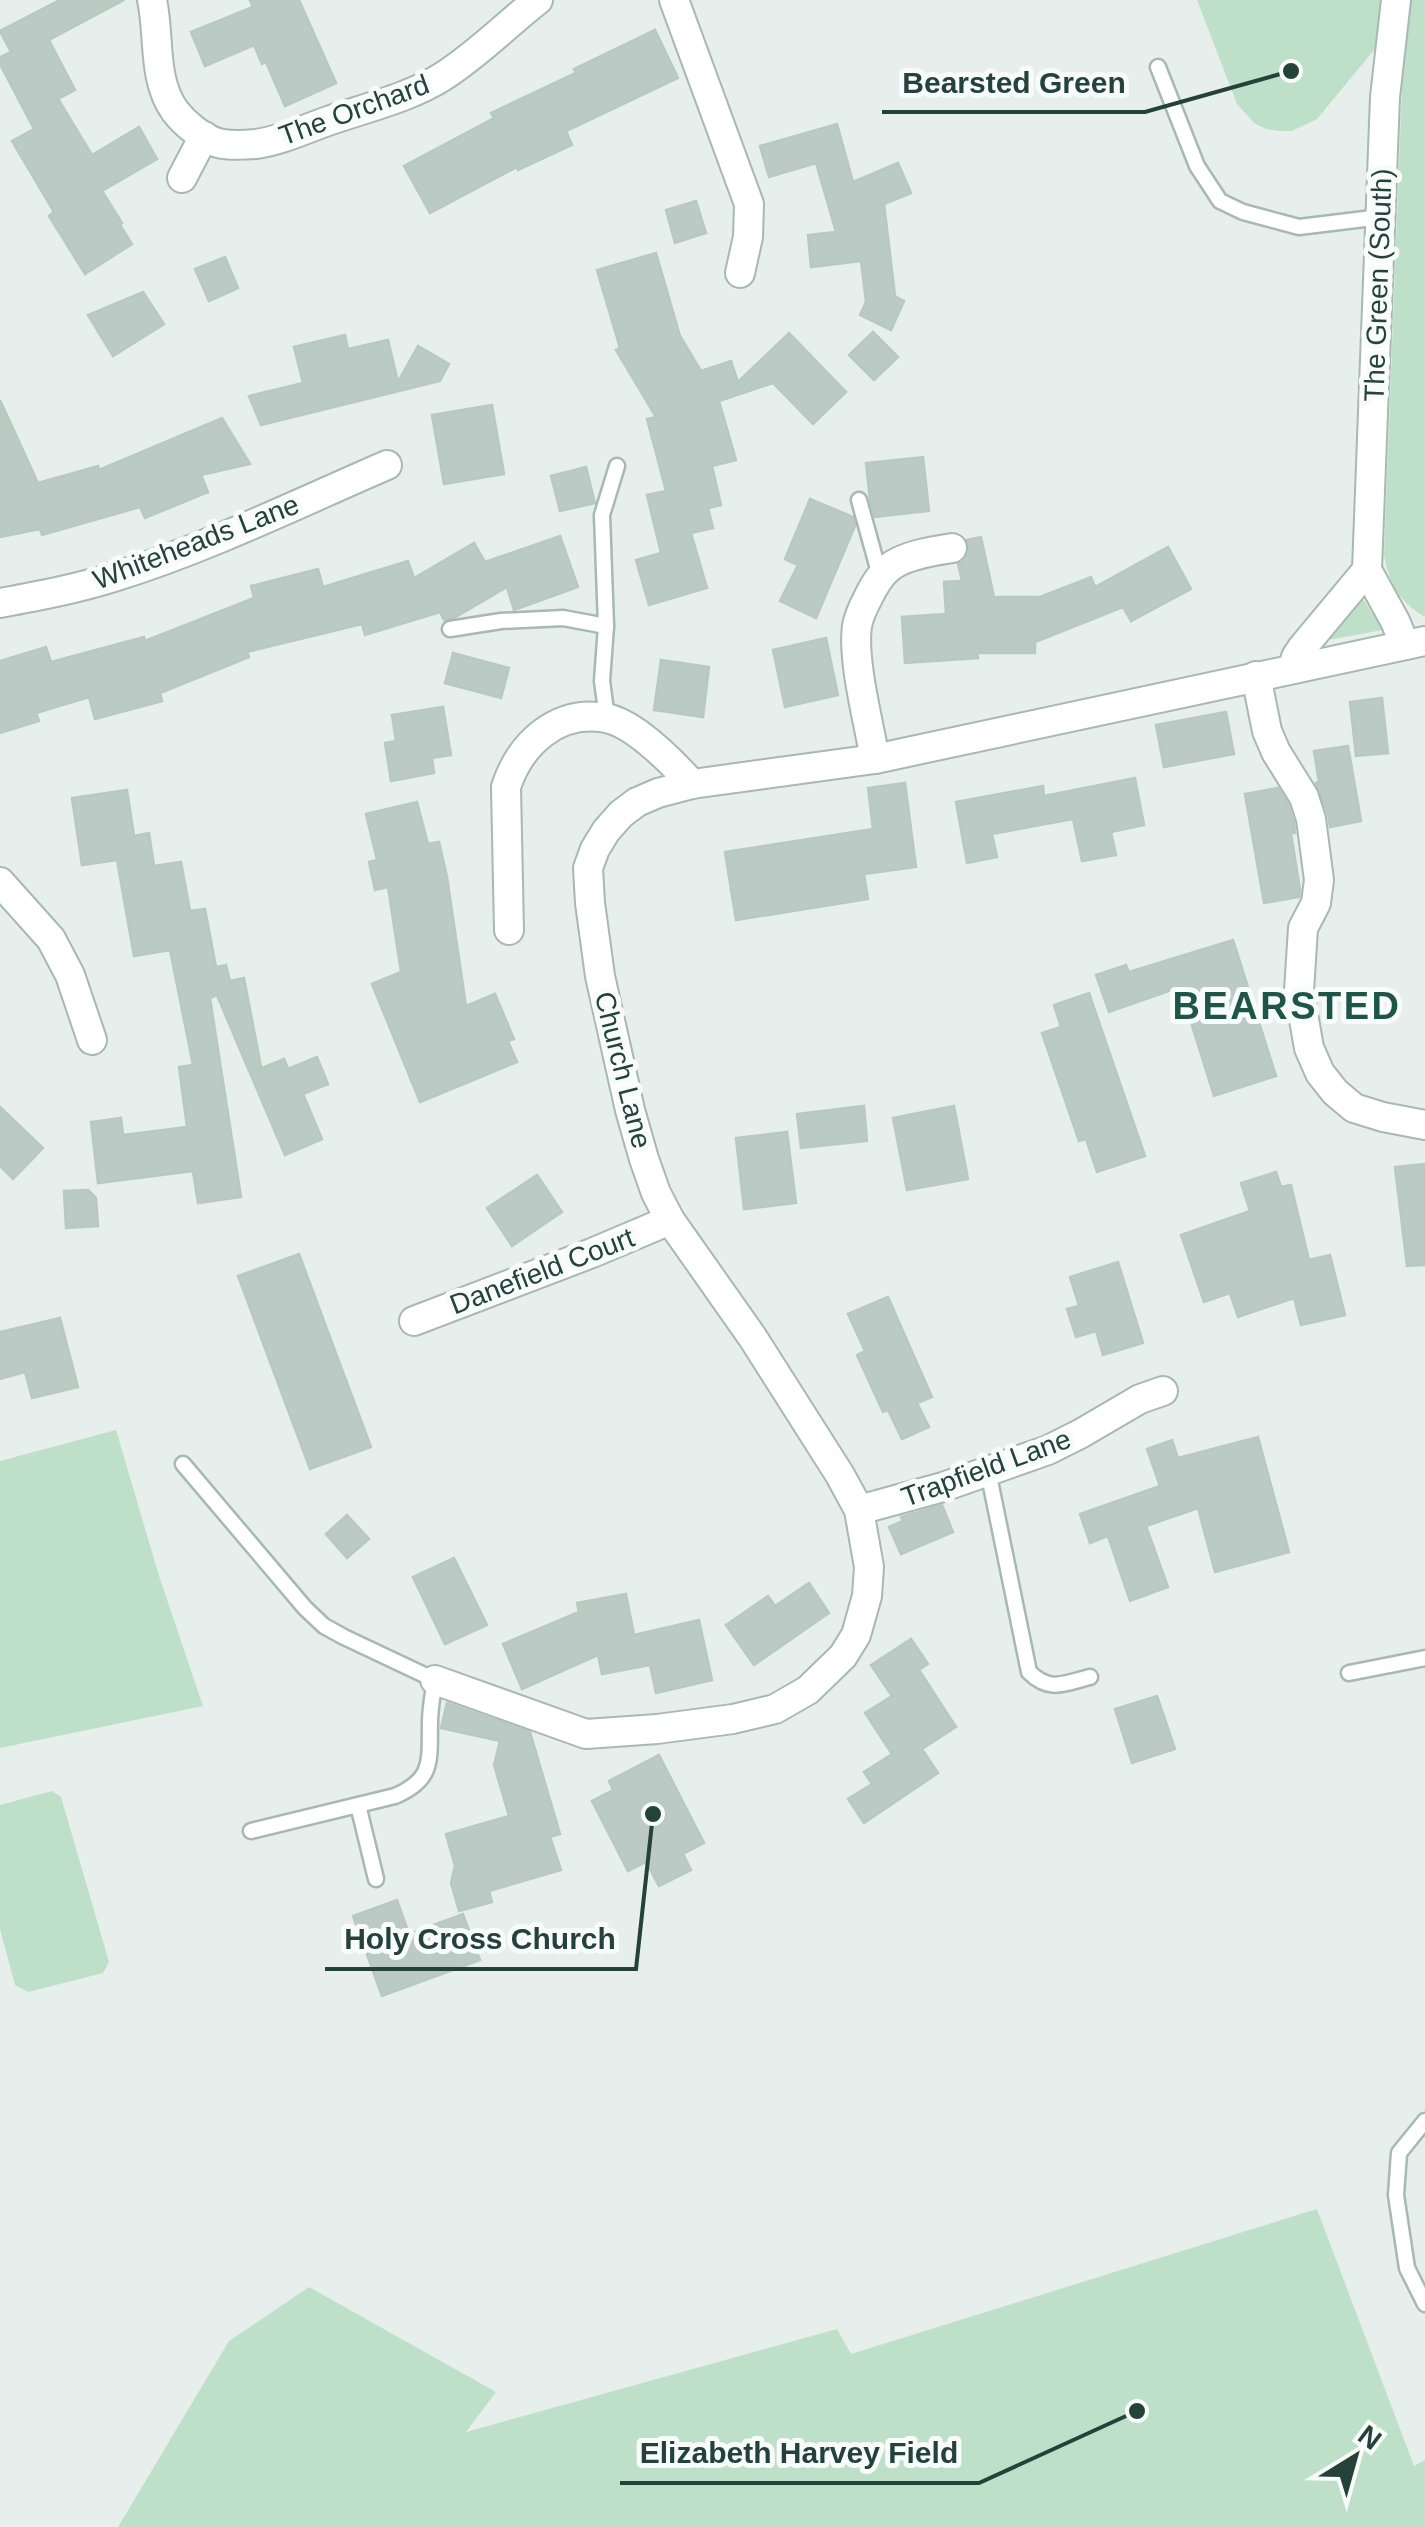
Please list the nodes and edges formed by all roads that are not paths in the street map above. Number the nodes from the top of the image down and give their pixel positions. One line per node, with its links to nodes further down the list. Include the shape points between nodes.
1 (152, 0): 6 (street, via 166,97)
2 (538, 0): 6 (street, The Orchard, via 440,79 259,144)
3 (674, 0): 9 (street, via 749,204)
4 (1396, 0): 8 (street, The Green (South))
5 (1158, 68): 8 (lane, via 1197,166 1220,201 1299,227)
6 (204, 136): 7 (street)
7 (182, 178)
8 (1381, 217): 14 (street, The Green (South))
9 (740, 273)
10 (387, 465): 16 (street, Whiteheads Lane, via 168,558 98,582)
11 (616, 466): 17 (lane, via 602,515)
12 (859, 500): 15 (lane)
13 (952, 548): 15 (street, via 894,563)
14 (1368, 570): 19 (street); 20 (street, via 1296,656)
15 (880, 577): 23 (street, via 856,630)
16 (0, 603)
17 (606, 626): 18 (lane, via 562,618); 22 (lane)
18 (450, 629)
19 (1415, 643): 20 (street, Church Lane)
20 (1293, 670): 21 (street, Church Lane)
21 (1256, 676): 23 (street, Church Lane); 28 (street, via 1267,731 1311,819 1319,880 1303,928 1299,991 1309,1048 1320,1073 1354,1108)
22 (607, 718): 24 (street, via 660,751); 26 (street, via 565,721 548,730 512,770 506,788)
23 (875, 759): 24 (street, Church Lane)
24 (692, 784): 29 (street, Church Lane, via 658,792 621,814 588,868 600,976 630,1110)
25 (0, 882): 27 (street, via 50,939)
26 (509, 930)
27 (92, 1040)
28 (1425, 1125)
29 (670, 1220): 30 (street, Danefield Court); 34 (street, Church Lane, via 753,1338)
30 (414, 1322)
31 (1163, 1392): 33 (street, Trapfield Lane, via 1048,1450)
32 (183, 1464): 38 (lane, via 324,1626)
33 (988, 1471): 34 (street, Trapfield Lane); 37 (lane, via 1030,1672 1053,1686)
34 (858, 1510): 38 (street, Church Lane, via 869,1567 856,1635 808,1690 775,1709 586,1734)
35 (1425, 1658): 36 (lane)
36 (1349, 1673)
37 (1090, 1677)
38 (435, 1680): 39 (lane, via 425,1773 414,1788)
39 (358, 1805): 40 (lane); 41 (lane)
40 (251, 1831)
41 (376, 1879)
42 (1425, 2121): 43 (lane, via 1399,2153 1396,2195 1406,2268)
43 (1425, 2304)

